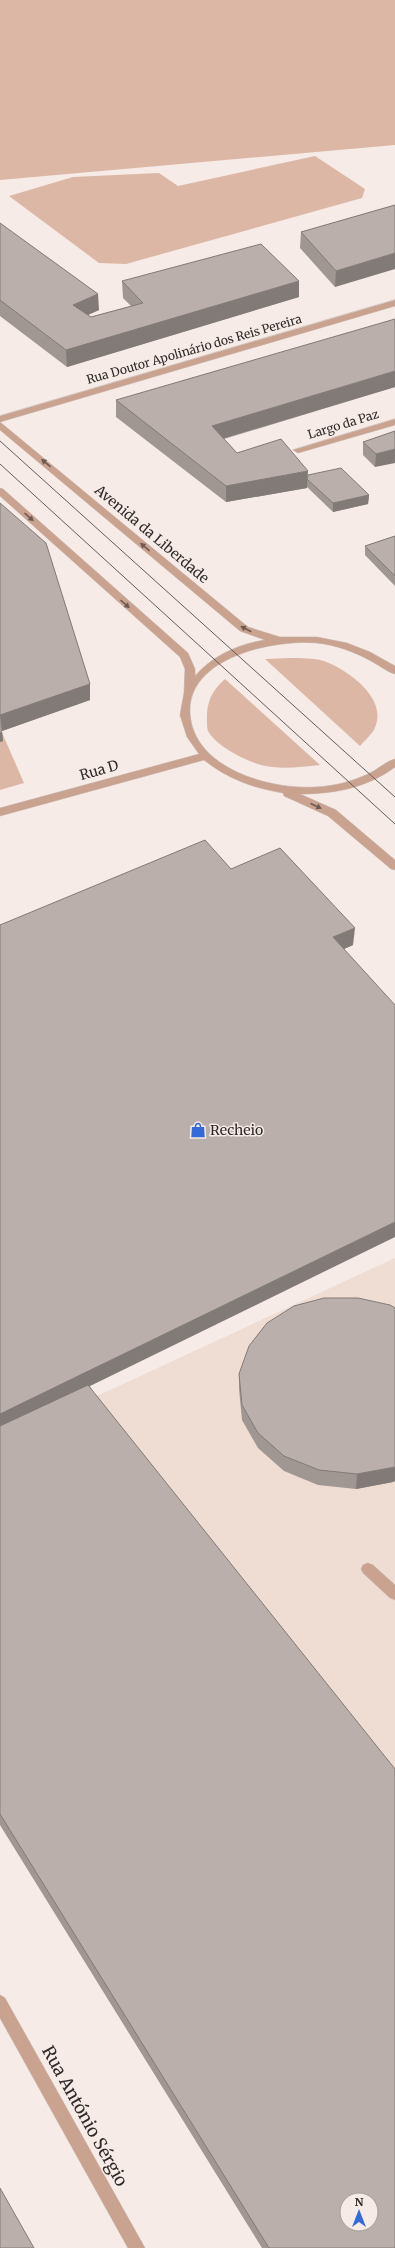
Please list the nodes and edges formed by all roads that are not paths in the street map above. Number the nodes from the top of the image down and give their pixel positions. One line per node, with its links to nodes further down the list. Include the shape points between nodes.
1 (395, 303): 2 (street, Rua Doutor Apolinário dos Reis Pereira)
2 (0, 419)
3 (395, 422): 5 (street, Largo da Paz)
4 (0, 425): 7 (street, Avenida da Liberdade, one-way to 4, via 267,637 244,630)
5 (298, 450)
6 (0, 491): 9 (street, one-way to 9, via 184,655 190,669)
7 (297, 639): 8 (street, via 334,643 368,654); 9 (street, via 273,641 230,654 212,664 198,677)
8 (395, 670)
9 (189, 692): 10 (street, via 184,714 190,736)
10 (206, 756): 12 (street, via 226,772 252,783); 13 (street, Rua D)
11 (395, 762): 12 (street, via 364,781 338,788 310,791)
12 (281, 790): 14 (street, one-way to 14, via 332,813)
13 (0, 812)
14 (395, 866)
15 (368, 1569): 16 (street)
16 (395, 1594)
17 (0, 2003): 18 (street, Rua António Sérgio)
18 (137, 2248)

